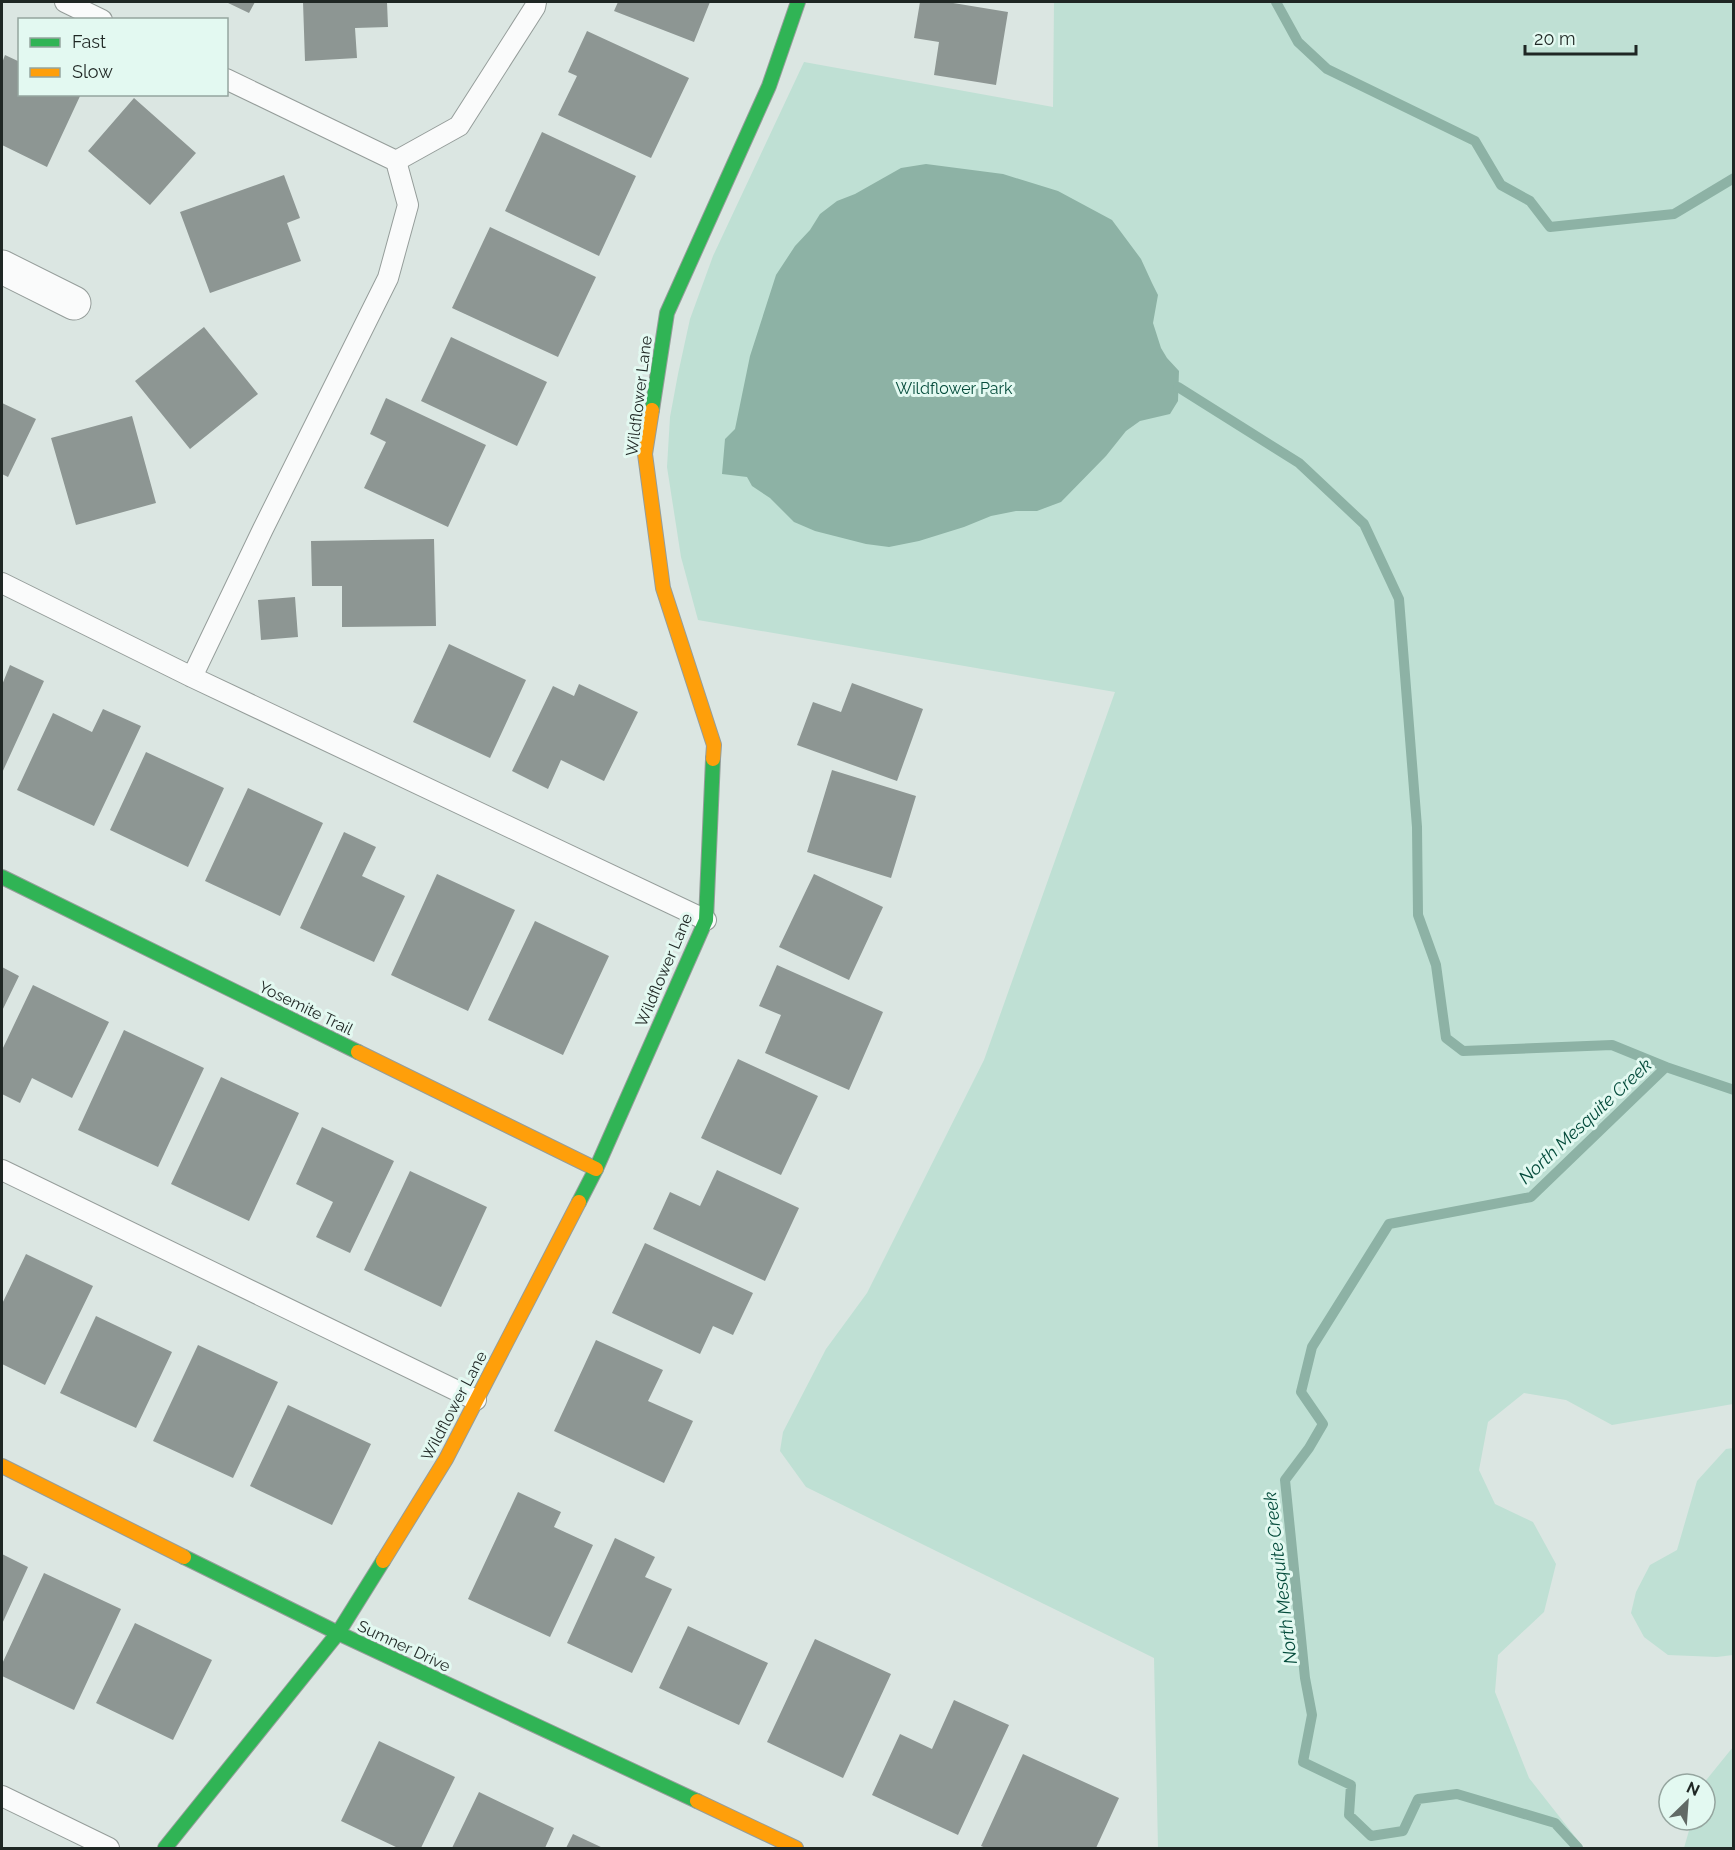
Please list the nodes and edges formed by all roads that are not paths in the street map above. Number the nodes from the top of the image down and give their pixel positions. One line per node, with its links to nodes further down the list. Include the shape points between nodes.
1 (64, 2): 4 (lane)
2 (536, 2): 6 (lane, via 459,126)
3 (798, 2): 12 (street, Wildflower Lane, via 770,86 667,313 645,454 663,588 714,745)
4 (98, 18)
5 (228, 80): 6 (lane)
6 (396, 161): 10 (lane, via 408,205 388,278)
7 (2, 267): 8 (street)
8 (74, 303)
9 (2, 583): 10 (lane)
10 (192, 677): 12 (lane)
11 (2, 877): 13 (street, Yosemite Trail)
12 (706, 920): 13 (street, Wildflower Lane)
13 (596, 1169): 15 (street, Wildflower Lane)
14 (2, 1170): 15 (lane)
15 (476, 1401): 17 (street, Wildflower Lane, via 446,1459)
16 (2, 1466): 17 (street, Sumner Drive)
17 (338, 1633): 20 (street, Wildflower Lane); 21 (street, Sumner Drive)
18 (2, 1796): 19 (lane)
19 (109, 1848)
20 (165, 1848)
21 (796, 1848)

